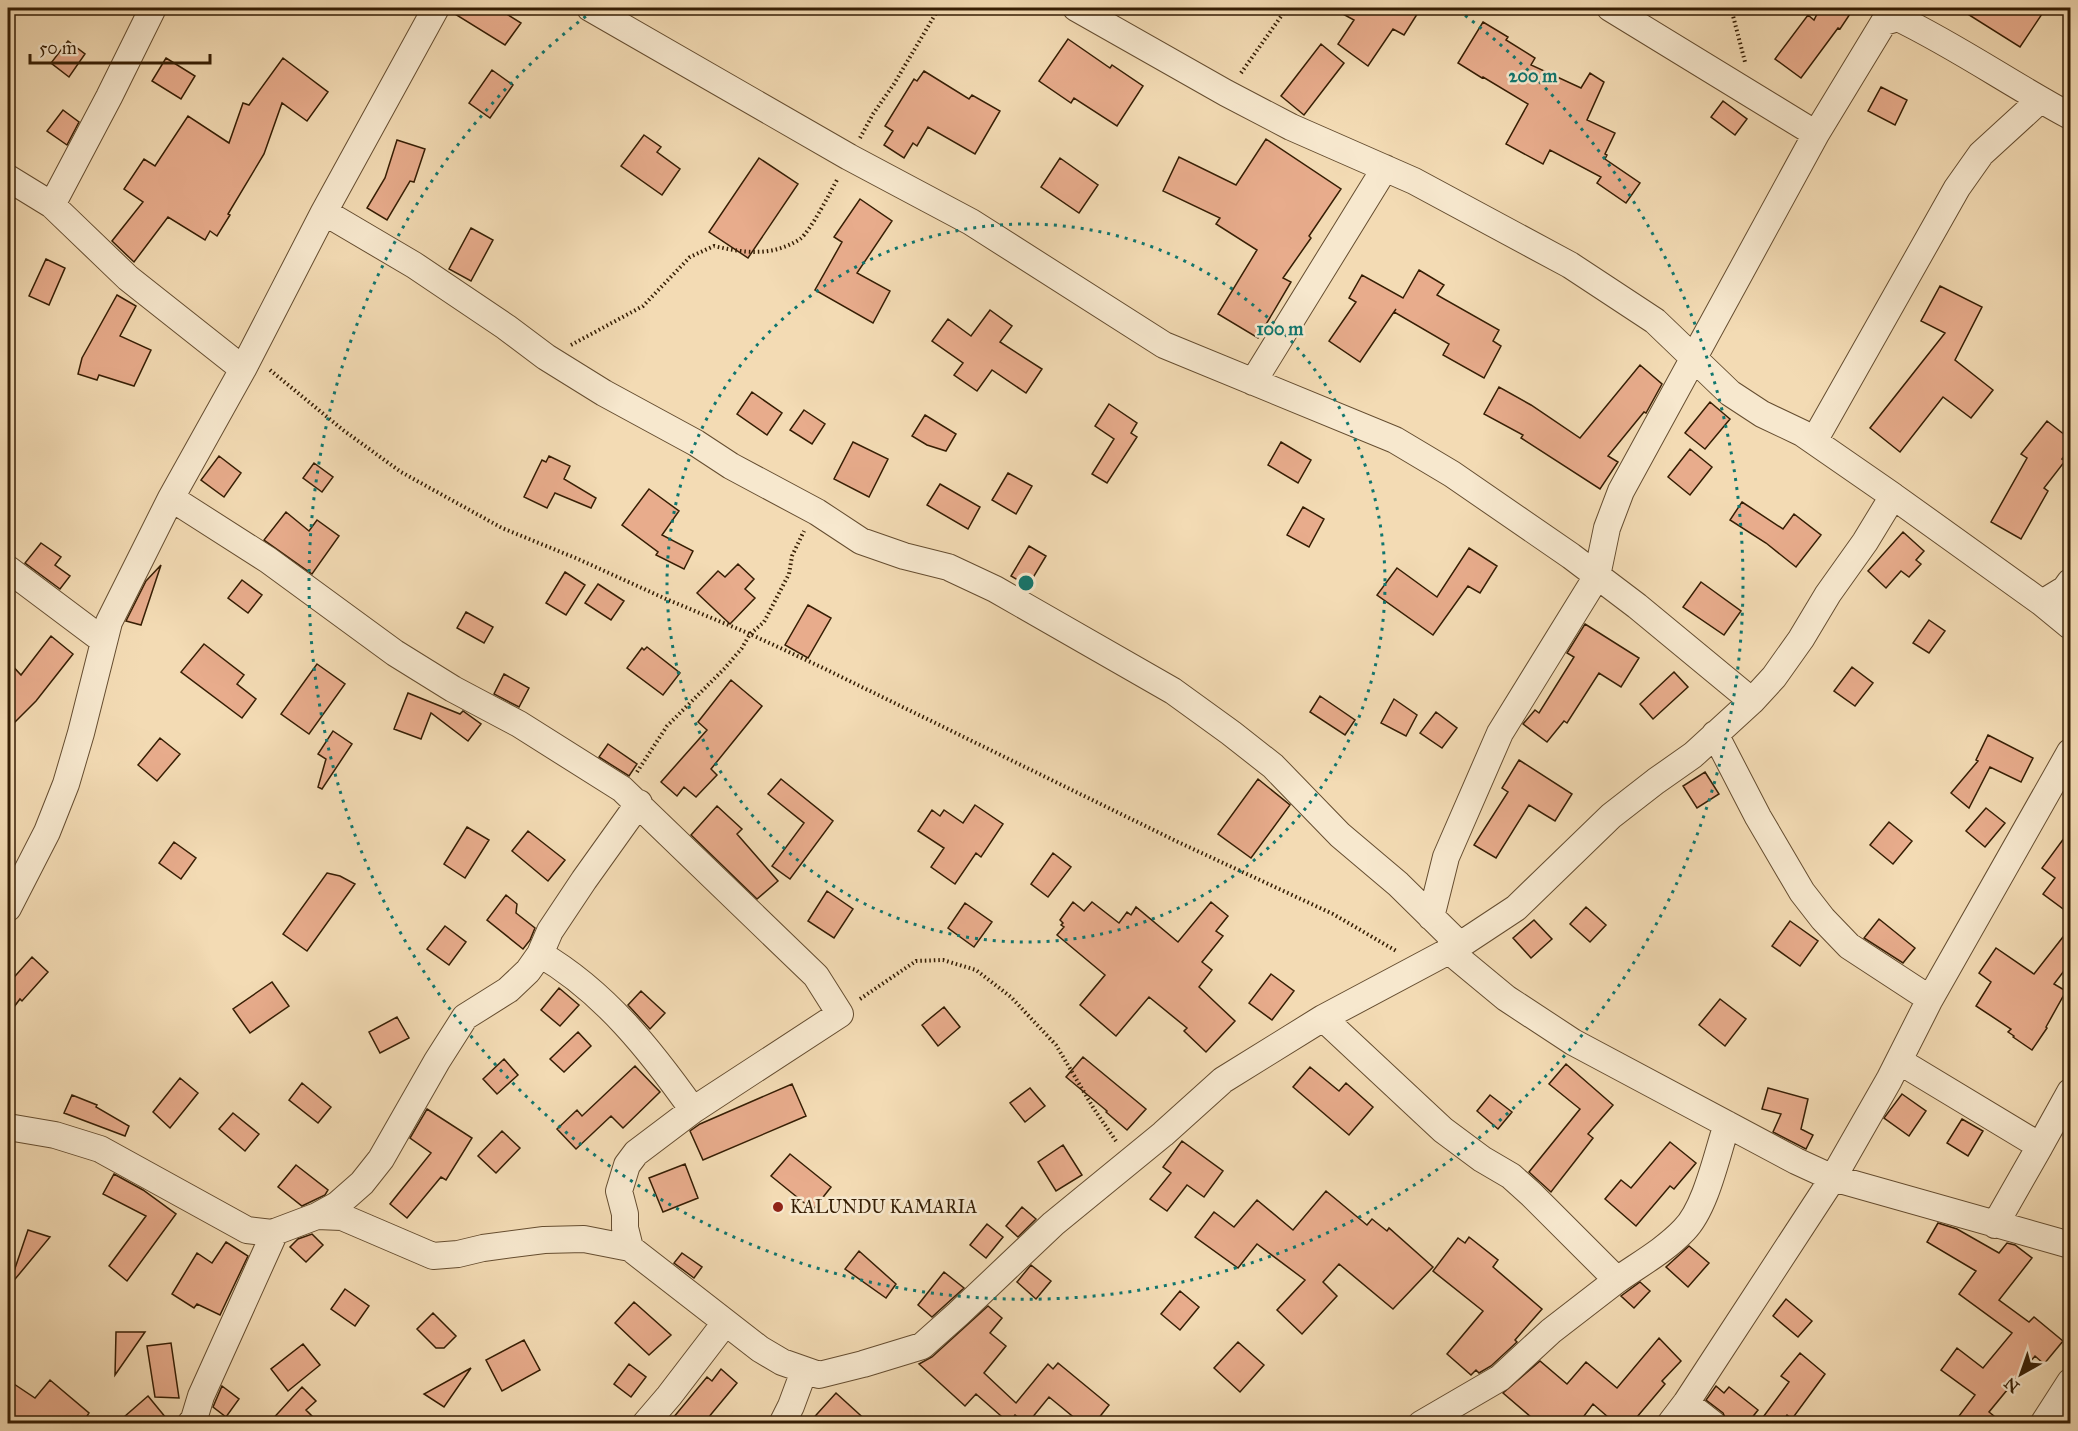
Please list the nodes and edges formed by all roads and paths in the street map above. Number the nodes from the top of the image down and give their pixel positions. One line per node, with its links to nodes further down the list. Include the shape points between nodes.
1 (153, 8): 17 (street)
2 (436, 8): 18 (street)
3 (590, 8): 14 (street)
4 (939, 8): 14 (path)
5 (1076, 8): 9 (street)
6 (1287, 8): 9 (path)
7 (1610, 8): 10 (street)
8 (1731, 8): 10 (path)
9 (1226, 93): 15 (street)
10 (1751, 94): 13 (street)
11 (2040, 100): 12 (street); 13 (street, via 1898,18 1884,22); 23 (street, via 1981,154 1957,188)
12 (2070, 116)
13 (1816, 134): 19 (street)
14 (849, 158): 20 (path, via 802,238 770,251 742,253 714,246 690,257 643,306); 22 (street, via 972,222 1164,345)
15 (1385, 168): 19 (street, via 1570,265 1655,321); 22 (street)
16 (8, 178): 17 (street)
17 (52, 206): 21 (street, via 128,278)
18 (324, 213): 20 (street, via 431,276); 21 (street)
19 (1694, 356): 23 (street, via 1730,393); 28 (street, via 1621,491 1607,528)
20 (546, 357): 26 (street, via 731,466)
21 (247, 362): 25 (street); 32 (path, via 401,472 450,500 502,528)
22 (1253, 382): 28 (street, via 1395,440 1482,494)
23 (1814, 441): 24 (street)
24 (1893, 496): 30 (street); 34 (street, via 1801,639)
25 (171, 498): 33 (street, via 109,621); 37 (street, via 268,560 395,653 453,690 519,724)
26 (818, 512): 32 (path, via 800,537 789,574 764,622); 39 (street, via 861,541 948,567 995,589 1173,691 1274,766 1340,835)
27 (8, 569): 33 (street)
28 (1597, 576): 34 (street); 39 (street, via 1500,733 1446,857)
29 (2070, 582): 30 (street)
30 (2042, 603): 31 (street)
31 (2070, 626)
32 (750, 634): 37 (path, via 725,668 667,726 642,767); 42 (path, via 1333,914)
33 (104, 641): 38 (street, via 66,784 47,832)
34 (1752, 701): 35 (street)
35 (1715, 734): 40 (street, via 1611,816 1516,908); 43 (street, via 1758,817 1802,892 1823,919 1849,946)
36 (2070, 752): 43 (street)
37 (631, 796): 41 (street); 44 (street, via 816,976)
38 (8, 908)
39 (1431, 917): 40 (street)
40 (1454, 947): 42 (street); 49 (street, via 1506,998 1573,1042)
41 (540, 954): 48 (street, via 624,1022); 54 (street, via 508,990 465,1017 381,1159 362,1183)
42 (1419, 965): 45 (street)
43 (1930, 999): 46 (street)
44 (840, 1014): 48 (street); 52 (path, via 916,962 943,960 976,970 1011,997 1056,1045)
45 (1323, 1018): 52 (street, via 1223,1080); 59 (street, via 1443,1130 1511,1176)
46 (1899, 1061): 51 (street); 53 (street)
47 (2070, 1092): 51 (street)
48 (693, 1110): 58 (street, via 636,1153 627,1165 619,1191)
49 (1727, 1124): 53 (street); 59 (street, via 1699,1209 1686,1229 1666,1248)
50 (8, 1126): 56 (street, via 100,1149 247,1230)
51 (2040, 1146): 55 (street)
52 (1130, 1161): 61 (street, via 1053,1224 922,1346 819,1375)
53 (1833, 1178): 55 (street); 63 (street)
54 (318, 1216): 56 (street); 58 (street, via 342,1217 433,1256 544,1240 584,1239)
55 (1995, 1225): 57 (street)
56 (275, 1232): 64 (street)
57 (2070, 1245)
58 (630, 1248): 60 (street)
59 (1617, 1280): 67 (street, via 1551,1331 1500,1378)
60 (724, 1323): 61 (street, via 760,1349); 65 (street)
61 (804, 1371): 66 (street)
62 (2070, 1382): 70 (street)
63 (1686, 1403): 68 (street); 69 (street)
64 (190, 1424)
65 (645, 1424)
66 (782, 1424)
67 (1421, 1424)
68 (1670, 1424)
69 (1713, 1424)
70 (2043, 1424)

